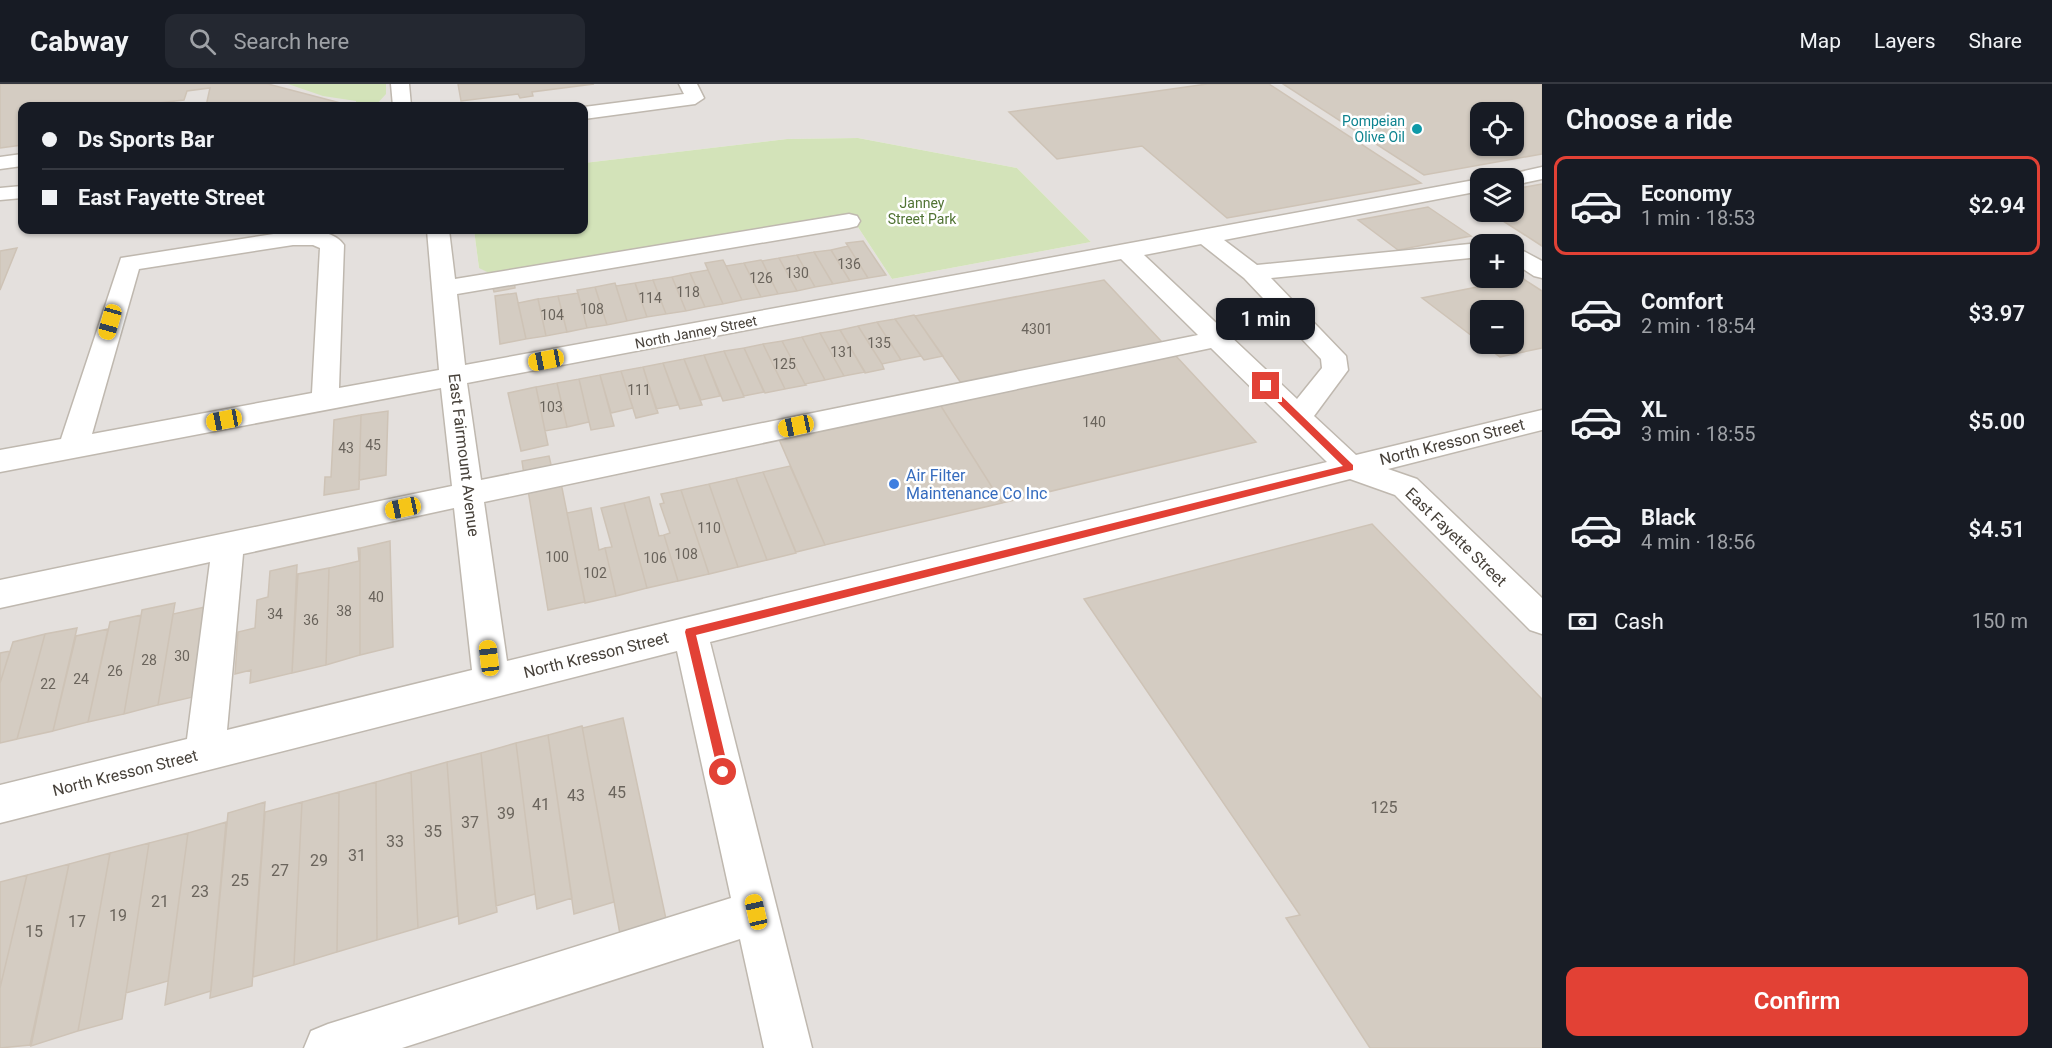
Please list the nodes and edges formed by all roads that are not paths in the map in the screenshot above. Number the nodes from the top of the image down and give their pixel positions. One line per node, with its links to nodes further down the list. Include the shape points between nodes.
1 (400, 84): 3 (street)
2 (688, 84): 4 (street, via 695,98)
3 (402, 102)
4 (588, 113)
5 (18, 161): 6 (street)
6 (0, 163)
7 (1542, 173): 8 (street)
8 (1524, 176)
9 (1470, 187): 14 (street, North Janney Street)
10 (18, 192): 11 (street)
11 (0, 194)
12 (849, 221): 20 (street)
13 (439, 234): 20 (street, East Fairmount Avenue)
14 (1204, 236): 15 (street, North Janney Street); 19 (street)
15 (1125, 250): 21 (street, East Fayette Street); 22 (street, North Janney Street)
16 (1470, 251): 19 (street)
17 (1524, 260): 18 (street)
18 (1542, 272)
19 (1252, 273): 24 (street, via 1333,356 1336,364)
20 (446, 288): 22 (street, East Fairmount Avenue)
21 (1217, 339): 24 (street, East Fayette Street); 29 (street)
22 (453, 378): 23 (street, North Janney Street); 29 (street, East Fairmount Avenue)
23 (325, 402): 26 (street, North Janney Street); 26 (street, via 332,245 317,238 293,238 129,264)
24 (1298, 417): 28 (street, East Fayette Street)
25 (1542, 420): 28 (street, North Kresson Street)
26 (73, 448): 27 (street, North Janney Street)
27 (0, 461)
28 (1350, 467): 32 (street, East Fayette Street, via 1406,487); 33 (street, North Kresson Street)
29 (468, 494): 30 (street); 34 (street, East Fairmount Avenue)
30 (228, 545): 31 (street); 35 (street)
31 (0, 594)
32 (1542, 620)
33 (690, 632): 34 (street, North Kresson Street); 37 (street)
34 (492, 681): 35 (street, North Kresson Street)
35 (205, 753): 36 (street, North Kresson Street)
36 (0, 804)
37 (756, 912): 38 (street); 39 (street)
38 (328, 1048)
39 (788, 1048)

